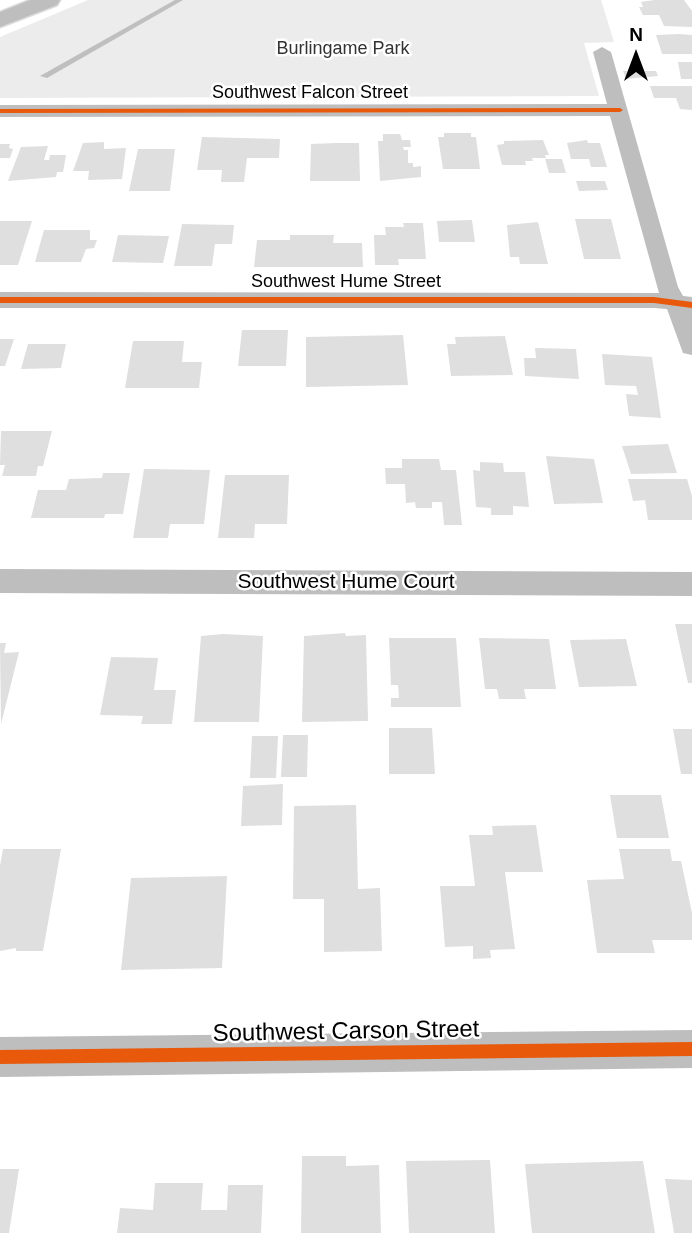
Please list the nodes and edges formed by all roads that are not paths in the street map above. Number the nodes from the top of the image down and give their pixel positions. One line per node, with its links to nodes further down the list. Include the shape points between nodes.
1 (22, 0): 3 (highway)
2 (48, 0): 4 (highway)
3 (0, 9)
4 (0, 20)
5 (602, 52): 6 (street)
6 (620, 110): 7 (street, Southwest Falcon Street); 9 (street, via 667,287)
7 (0, 111)
8 (0, 300): 9 (street, Southwest Hume Street, via 654,300)
9 (684, 304): 10 (street)
10 (692, 347)
11 (0, 581): 12 (street, Southwest Hume Court)
12 (692, 584)
13 (692, 1049): 14 (street, Southwest Carson Street)
14 (0, 1056)

